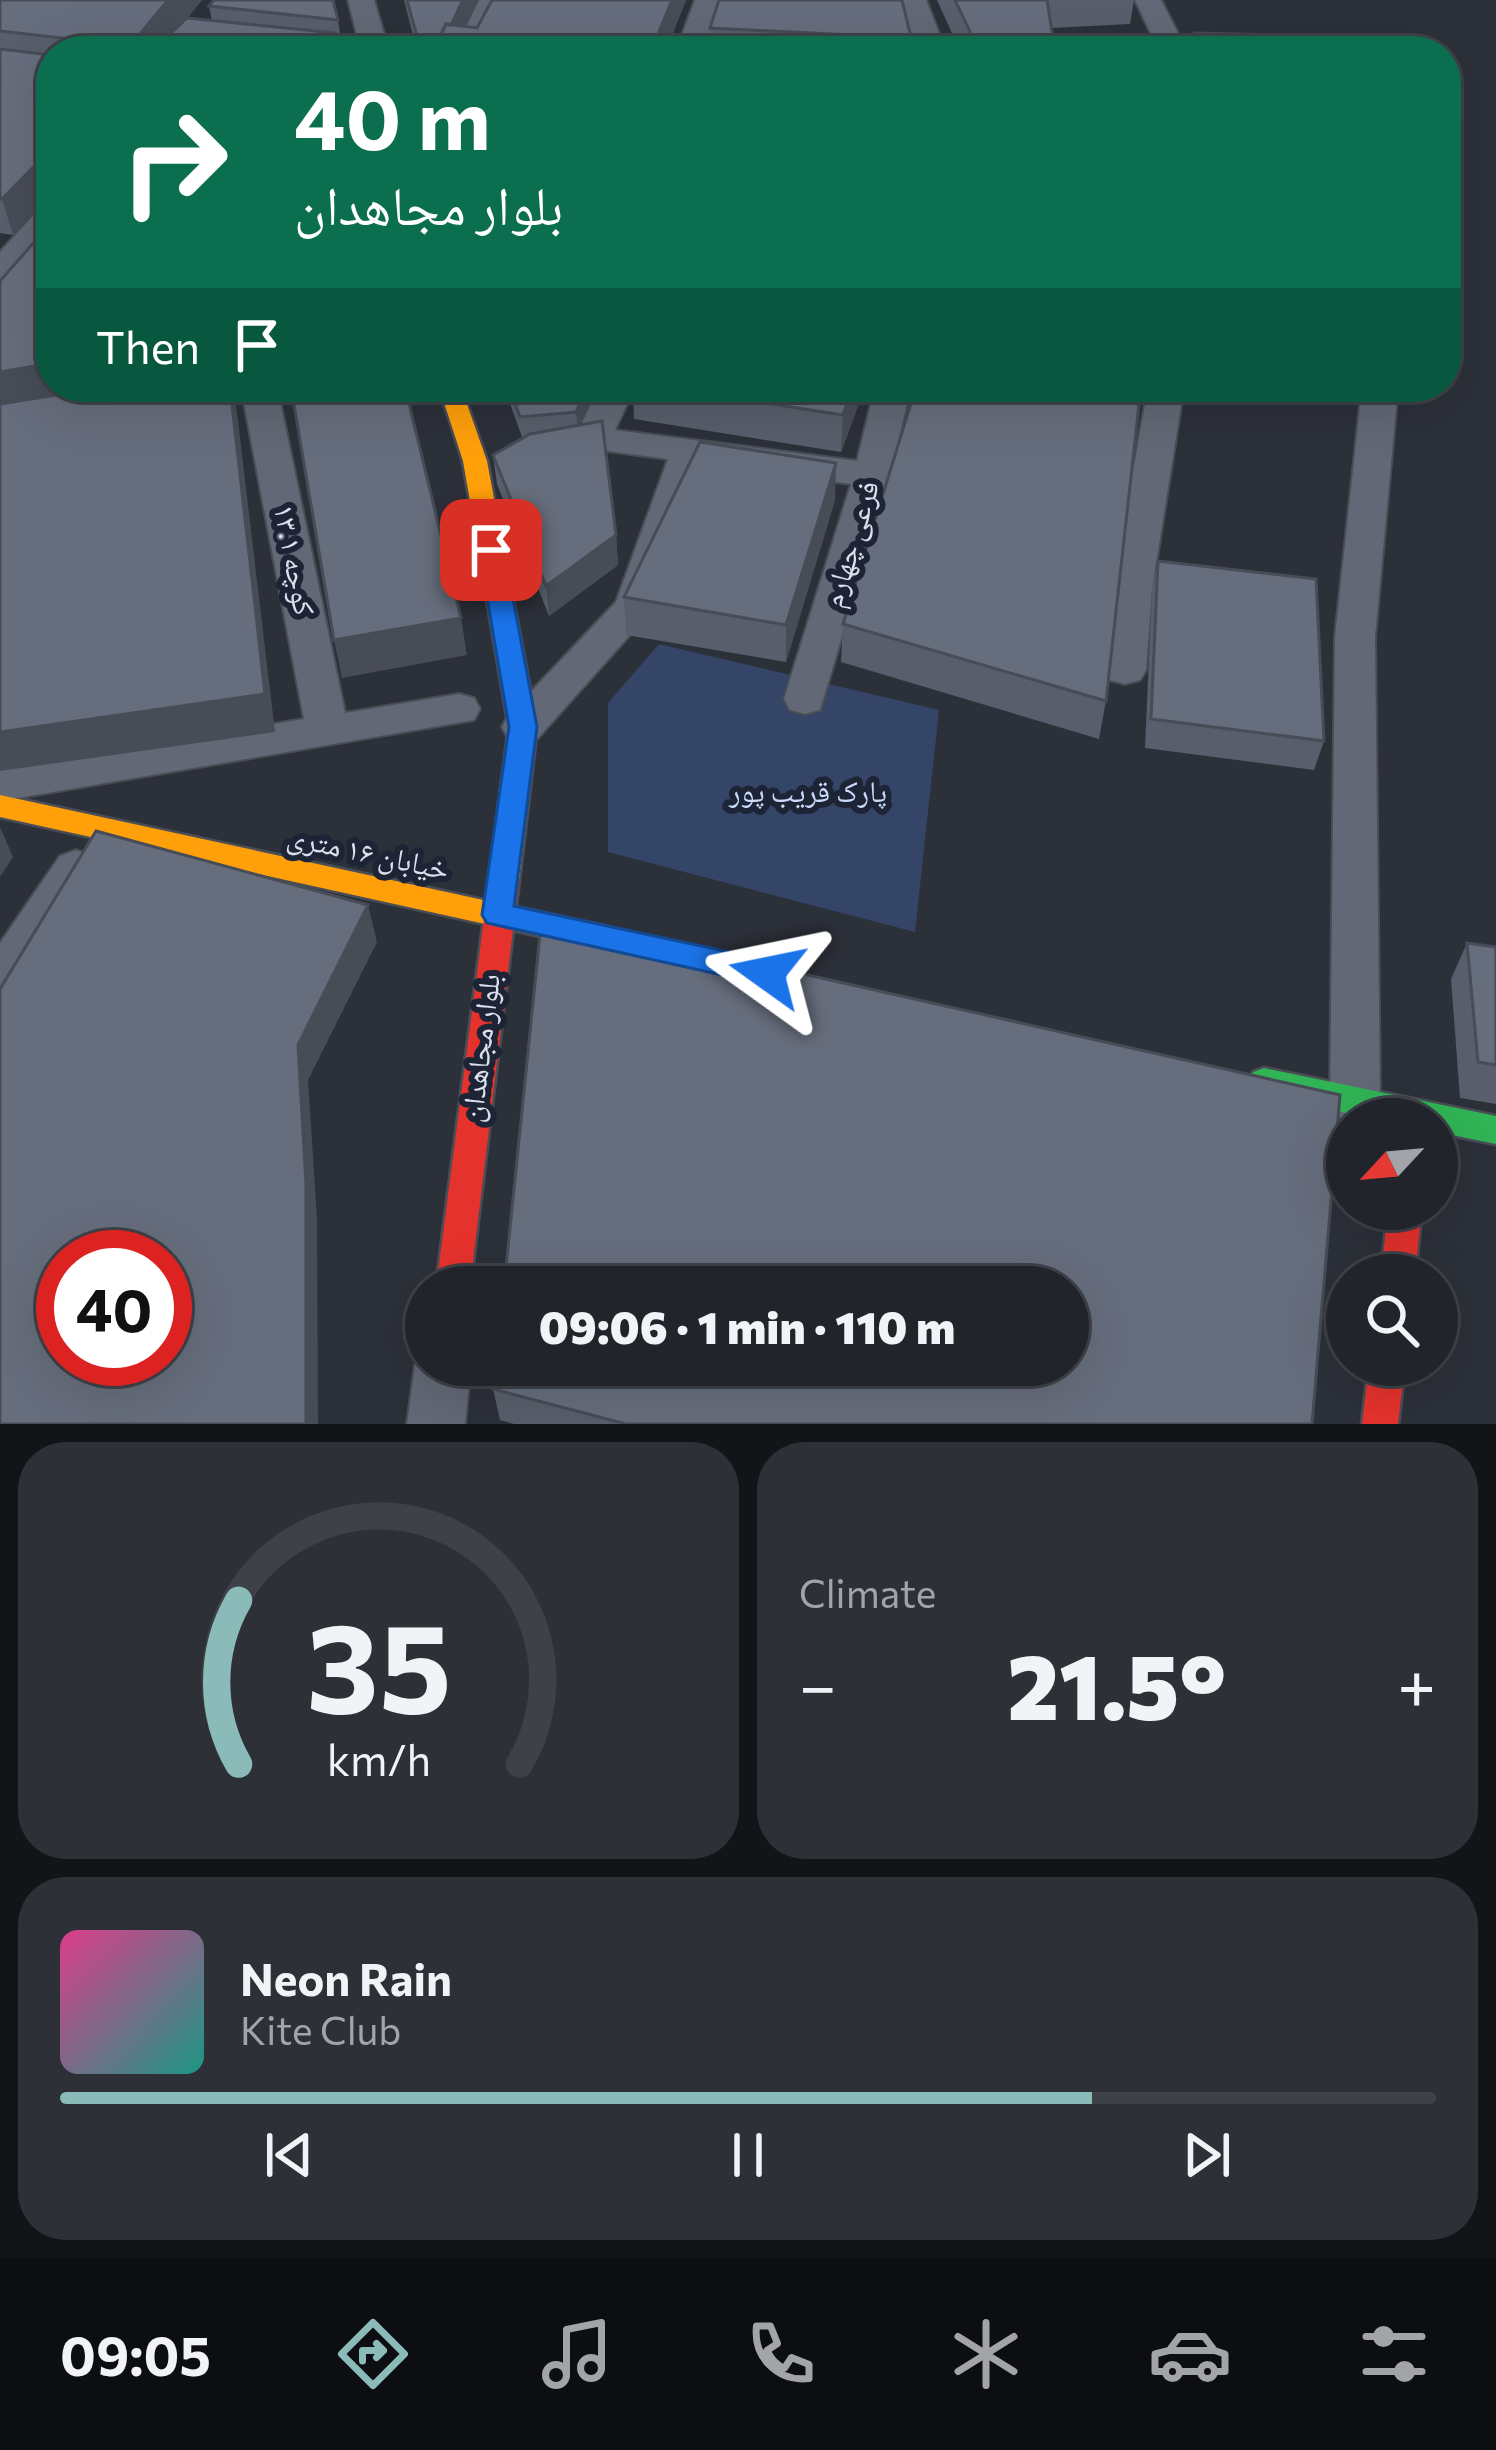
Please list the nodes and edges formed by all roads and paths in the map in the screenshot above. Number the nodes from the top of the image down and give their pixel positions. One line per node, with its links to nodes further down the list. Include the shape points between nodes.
1 (361, 0): 6 (street)
2 (488, 0): 7 (street)
3 (708, 0): 8 (street)
4 (913, 0): 9 (street)
5 (1148, 0): 10 (street)
6 (371, 36)
7 (465, 36)
8 (695, 36)
9 (926, 36)
10 (1166, 36)
11 (36, 232): 12 (street)
12 (0, 272)
13 (262, 402): 27 (street, کوچه ۱۳.۱)
14 (455, 402): 21 (street, بلوار مجاهدان)
15 (610, 402): 19 (street)
16 (889, 402): 22 (street, فرعی چهارم)
17 (1153, 402): 23 (street)
18 (1378, 402): 35 (street, via 1355,637)
19 (593, 439): 20 (street); 21 (street)
20 (689, 453): 22 (street); 26 (street, via 634,608)
21 (475, 461): 26 (street, بلوار مجاهدان)
22 (872, 476): 24 (street, فرعی چهارم)
23 (1125, 670)
24 (805, 699)
25 (459, 709): 27 (street)
26 (523, 727): 31 (street, بلوار مجاهدان)
27 (328, 732): 28 (street)
28 (0, 785)
29 (0, 806): 30 (street, خیابان ۱۶ متری)
30 (104, 828): 31 (street, خیابان ۱۶ متری); 33 (street)
31 (497, 915): 32 (street, خیابان ۱۶ متری); 39 (street, بلوار مجاهدان)
32 (638, 945)
33 (0, 982)
34 (1241, 1077): 36 (street)
35 (1360, 1098)
36 (1326, 1101)
37 (1458, 1125): 38 (street)
38 (1496, 1130)
39 (455, 1266)
40 (441, 1386): 42 (street)
41 (1386, 1386): 43 (street)
42 (436, 1424)
43 (1381, 1424)

